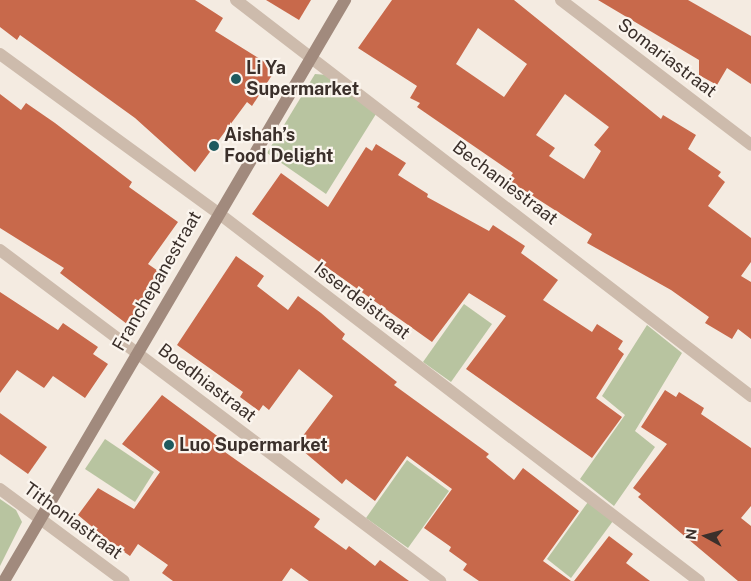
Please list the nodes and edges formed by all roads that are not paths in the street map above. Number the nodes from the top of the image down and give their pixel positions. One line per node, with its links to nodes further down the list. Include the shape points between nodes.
1 (236, 0): 5 (street, Bechaniestraat)
2 (345, 0): 5 (street, Franchepanestraat)
3 (561, 0): 6 (street, Somariastraat)
4 (0, 54): 7 (street, Isserdeistraat)
5 (311, 56): 7 (street, Franchepanestraat); 10 (street, Bechaniestraat)
6 (751, 145)
7 (216, 212): 9 (street, Franchepanestraat); 16 (street, Isserdeistraat)
8 (0, 250): 9 (street, Boedhiastraat)
9 (137, 352): 12 (street, Franchepanestraat); 15 (street, Boedhiastraat)
10 (751, 396)
11 (0, 489): 12 (street, Tithoniastraat)
12 (40, 520): 13 (street, Franchepanestraat); 14 (street, Tithoniastraat)
13 (4, 581)
14 (124, 581)
15 (440, 581)
16 (700, 581)

